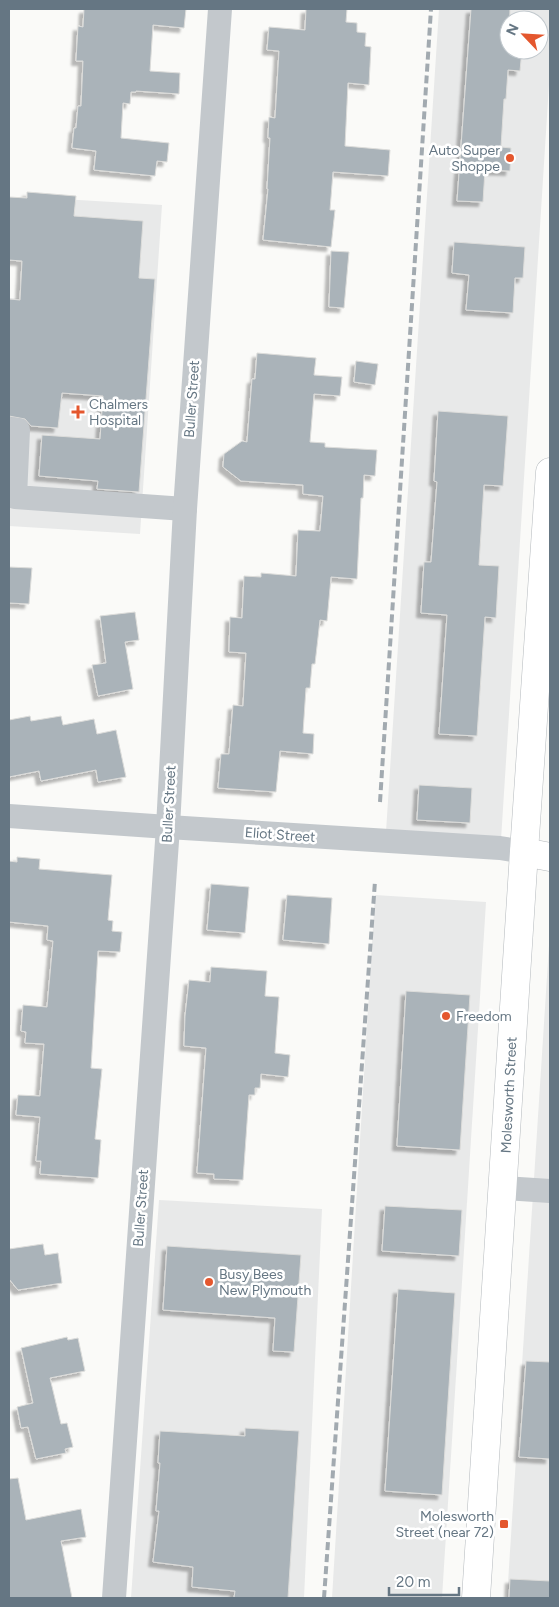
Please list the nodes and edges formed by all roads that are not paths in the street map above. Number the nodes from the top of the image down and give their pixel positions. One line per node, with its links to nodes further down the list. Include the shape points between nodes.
1 (220, 9): 4 (street, Buller Street)
2 (9, 429): 4 (street, via 18,430 14,497)
3 (550, 483): 7 (main road, Molesworth Street)
4 (185, 508): 6 (street, Buller Street)
5 (9, 816): 6 (street, Eliot Street)
6 (168, 828): 7 (street, Eliot Street, via 500,848); 10 (street, Buller Street)
7 (537, 854): 8 (main road, Molesworth Street)
8 (504, 1188): 9 (street); 11 (main road, Molesworth Street)
9 (550, 1191)
10 (114, 1598)
11 (476, 1598)

